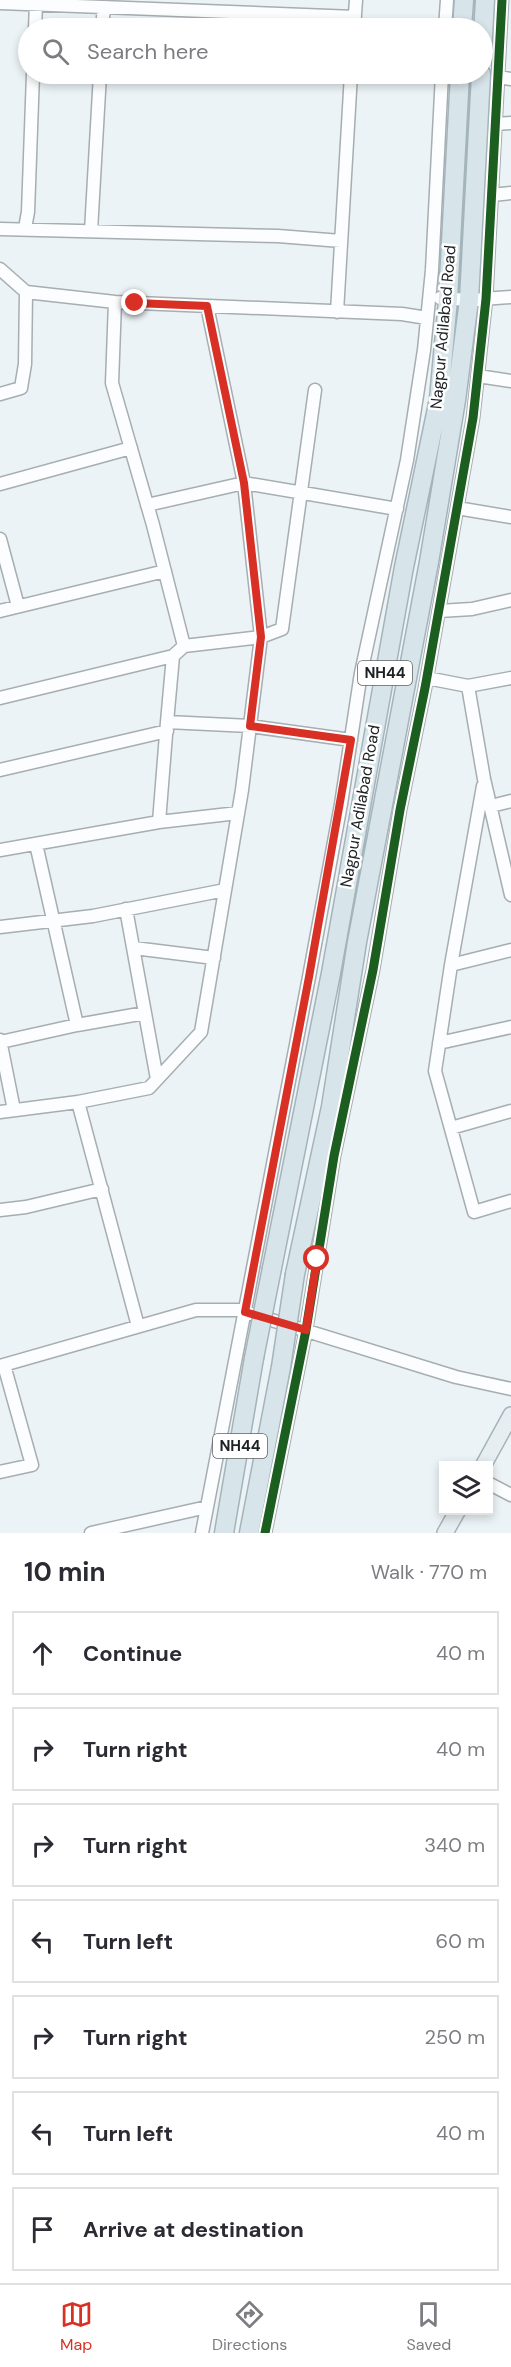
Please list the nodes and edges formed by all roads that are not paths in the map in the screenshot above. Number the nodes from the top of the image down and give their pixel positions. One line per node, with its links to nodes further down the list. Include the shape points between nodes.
1 (356, 0): 13 (street)
2 (447, 0): 14 (street)
3 (464, 0): 15 (highway)
4 (485, 0): 16 (highway)
5 (502, 0): 17 (street)
6 (0, 3): 7 (street)
7 (36, 4): 9 (street); 10 (street)
8 (185, 6): 9 (street); 12 (street)
9 (104, 7): 11 (street)
10 (35, 18)
11 (103, 18)
12 (305, 18)
13 (355, 18)
14 (446, 18)
15 (463, 18)
16 (484, 18)
17 (497, 77): 24 (street); 35 (highway, Nagpur Adilabad Road / NH44)
18 (33, 84): 27 (street)
19 (99, 84): 29 (street)
20 (350, 84): 30 (street)
21 (442, 84): 34 (street)
22 (459, 84): 34 (highway, Nagpur Adilabad Road / NH44)
23 (511, 123): 24 (street)
24 (496, 124): 26 (street)
25 (511, 193): 26 (street)
26 (492, 195): 35 (street)
27 (25, 228): 28 (street); 29 (street)
28 (0, 229)
29 (91, 231): 30 (street)
30 (342, 241): 38 (street)
31 (0, 269): 32 (street)
32 (26, 292): 36 (street); 43 (street, via 21,388)
33 (511, 297): 35 (street)
34 (439, 298): 35 (street); 39 (street); 54 (highway, Nagpur Adilabad Road / NH44, via 439,399)
35 (478, 300): 40 (street); 116 (highway, Nagpur Adilabad Road / NH44, bridge, via 456,400 357,942 331,1107 295,1274)
36 (115, 302): 37 (street); 44 (street, via 112,383)
37 (207, 306): 38 (street); 45 (street)
38 (337, 312): 39 (street)
39 (428, 318): 50 (street)
40 (478, 376): 41 (street); 49 (street)
41 (511, 381)
42 (315, 390): 47 (street)
43 (0, 394)
44 (131, 448): 46 (street); 48 (street)
45 (244, 483): 47 (street); 48 (street); 60 (street)
46 (0, 484)
47 (302, 493): 50 (street); 60 (street, via 282,629)
48 (147, 505): 55 (street)
49 (457, 508): 51 (street); 58 (street)
50 (397, 509): 53 (street)
51 (511, 517)
52 (0, 539): 57 (street)
53 (385, 562): 54 (street); 69 (street)
54 (404, 567): 115 (highway, Nagpur Adilabad Road / NH44, bridge)
55 (165, 571): 57 (street); 61 (street)
56 (511, 600): 58 (street, via 472,609)
57 (18, 606): 59 (street)
58 (439, 611): 63 (street)
59 (0, 612)
60 (261, 637): 61 (street); 68 (street)
61 (184, 646): 62 (street)
62 (173, 656): 66 (street); 67 (street)
63 (427, 678): 65 (street); 103 (street, via 334,1156)
64 (511, 678): 65 (street)
65 (468, 686): 71 (street)
66 (0, 698)
67 (167, 726): 68 (street); 70 (street); 75 (street)
68 (250, 726): 69 (street); 74 (street)
69 (351, 740): 101 (street)
70 (0, 770)
71 (484, 779): 73 (street); 86 (street)
72 (511, 801): 73 (street)
73 (491, 806): 78 (street)
74 (238, 813): 75 (street); 79 (street)
75 (159, 822): 76 (street)
76 (36, 844): 77 (street); 81 (street)
77 (0, 850)
78 (510, 887)
79 (225, 890): 80 (street); 85 (street)
80 (126, 909): 81 (street); 83 (street)
81 (53, 920): 82 (street); 88 (street)
82 (0, 927)
83 (134, 948): 85 (street); 87 (street)
84 (511, 950): 86 (street)
85 (214, 958): 92 (street, via 201,1032)
86 (451, 965): 91 (street)
87 (145, 1013): 88 (street); 92 (street)
88 (77, 1025): 90 (street)
89 (511, 1027): 91 (street)
90 (0, 1041): 94 (street)
91 (439, 1043): 97 (street, via 435,1071)
92 (157, 1079): 93 (street, via 149,1088)
93 (78, 1102): 94 (street); 98 (street)
94 (14, 1110): 96 (street)
95 (511, 1111): 97 (street)
96 (0, 1112)
97 (451, 1128): 99 (street, via 474,1212)
98 (102, 1189): 100 (street); 102 (street)
99 (511, 1201)
100 (0, 1210)
101 (245, 1312): 102 (street, via 196,1310); 103 (street); 111 (street)
102 (138, 1326): 104 (street)
103 (306, 1330): 105 (street, via 456,1377); 117 (street)
104 (2, 1365): 108 (street, via 32,1464)
105 (511, 1389)
106 (511, 1415): 107 (main road)
107 (486, 1461)
108 (0, 1472)
109 (493, 1485): 110 (street)
110 (511, 1495)
111 (207, 1507): 113 (street); 114 (street)
112 (455, 1515): 118 (main road)
113 (91, 1533)
114 (202, 1533)
115 (224, 1533)
116 (249, 1533)
117 (265, 1533)
118 (445, 1533)

